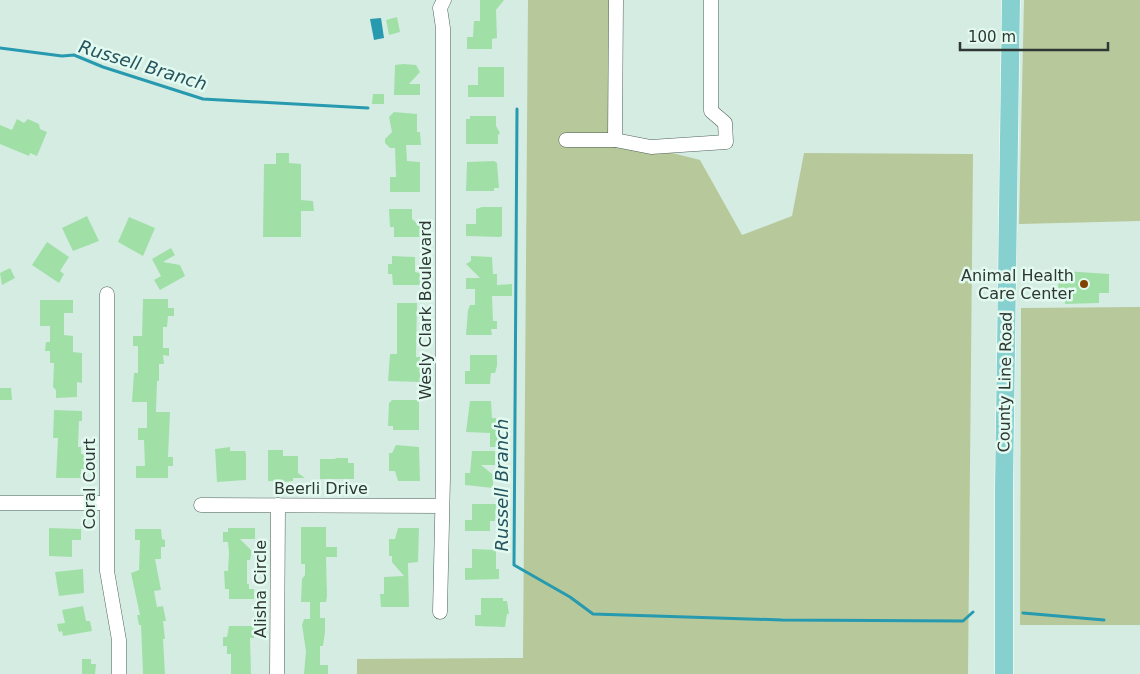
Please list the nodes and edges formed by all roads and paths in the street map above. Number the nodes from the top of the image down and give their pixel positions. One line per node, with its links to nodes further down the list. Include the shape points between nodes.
1 (616, 0): 6 (street)
2 (711, 0): 6 (street, via 711,111 725,123 726,142 652,147)
3 (1011, 0): 16 (main road, County Line Road)
4 (439, 3): 12 (street, Wesly Clark Boulevard, via 443,28)
5 (566, 140): 6 (street)
6 (615, 140)
7 (107, 294): 9 (street, Coral Court)
8 (0, 503): 9 (street)
9 (106, 503): 14 (street, Coral Court, via 107,571 119,640)
10 (201, 505): 11 (street, Beerli Drive)
11 (278, 505): 12 (street, Beerli Drive); 15 (street, Alisha Circle)
12 (442, 506): 13 (street, Wesly Clark Boulevard)
13 (440, 612)
14 (118, 674)
15 (277, 674)
16 (1004, 674)

